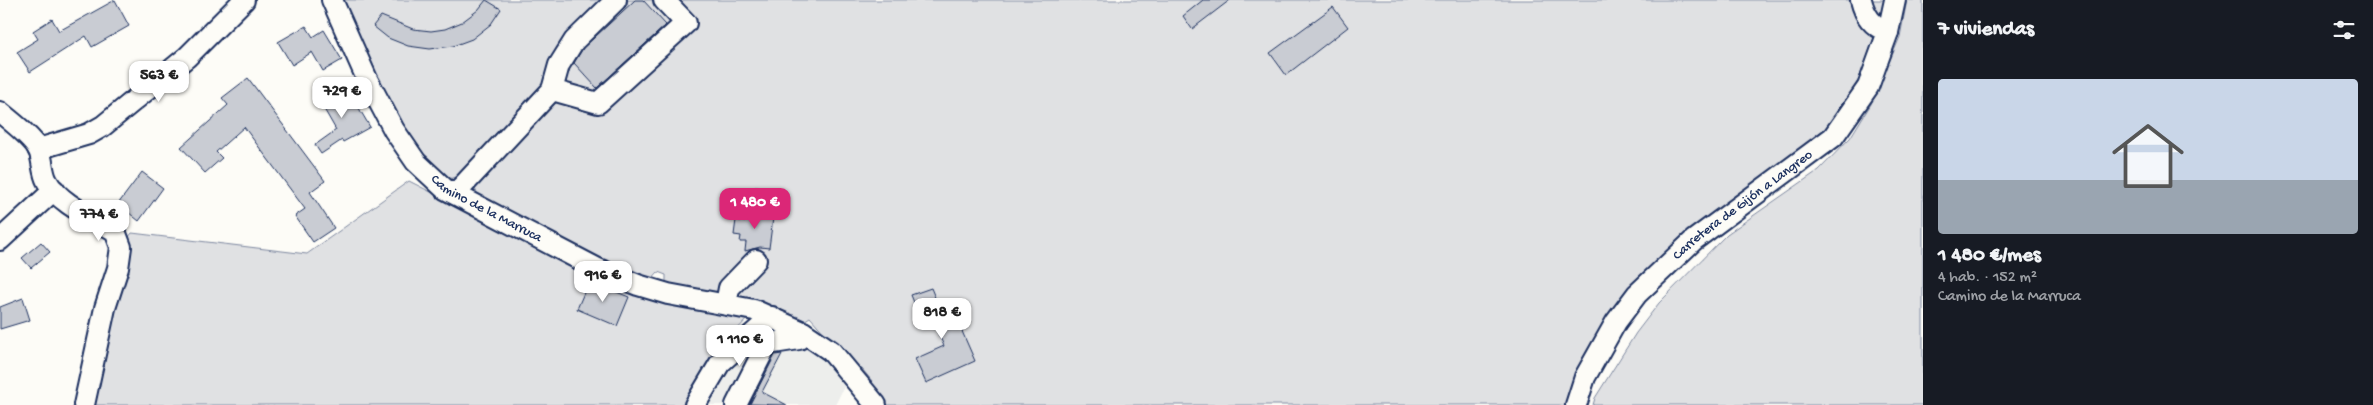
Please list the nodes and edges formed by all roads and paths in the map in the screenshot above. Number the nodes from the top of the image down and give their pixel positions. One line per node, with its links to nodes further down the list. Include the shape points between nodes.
1 (244, 0): 10 (street, via 187,57 103,126 89,134)
2 (332, 0): 12 (street, Camino de la Marruca, via 394,130 416,162)
3 (616, 0): 8 (street, via 574,41 559,65)
4 (664, 0): 8 (street, via 686,23 598,103)
5 (1861, 0): 7 (street, via 1874,26)
6 (1895, 0): 7 (street, Carretera de Gijón a Langreo)
7 (1888, 32): 22 (street, Carretera de Gijón a Langreo, via 1868,88 1833,137 1694,240 1636,294 1585,377)
8 (552, 90): 12 (street)
9 (0, 112): 10 (street)
10 (38, 149): 11 (street, via 46,180)
11 (54, 190): 13 (street); 18 (street, via 115,231 121,247)
12 (455, 194): 15 (street, Camino de la Marruca, via 598,269 668,294)
13 (0, 240)
14 (756, 260): 15 (street, via 729,288)
15 (726, 304): 16 (street, Camino de la Marruca)
16 (772, 317): 17 (street, Camino de la Marruca); 19 (street, via 720,363)
17 (803, 332): 20 (street, via 799,339 767,344); 21 (street, Camino de la Marruca, via 831,351)
18 (84, 405)
19 (694, 405)
20 (736, 405)
21 (876, 405)
22 (1576, 405)

